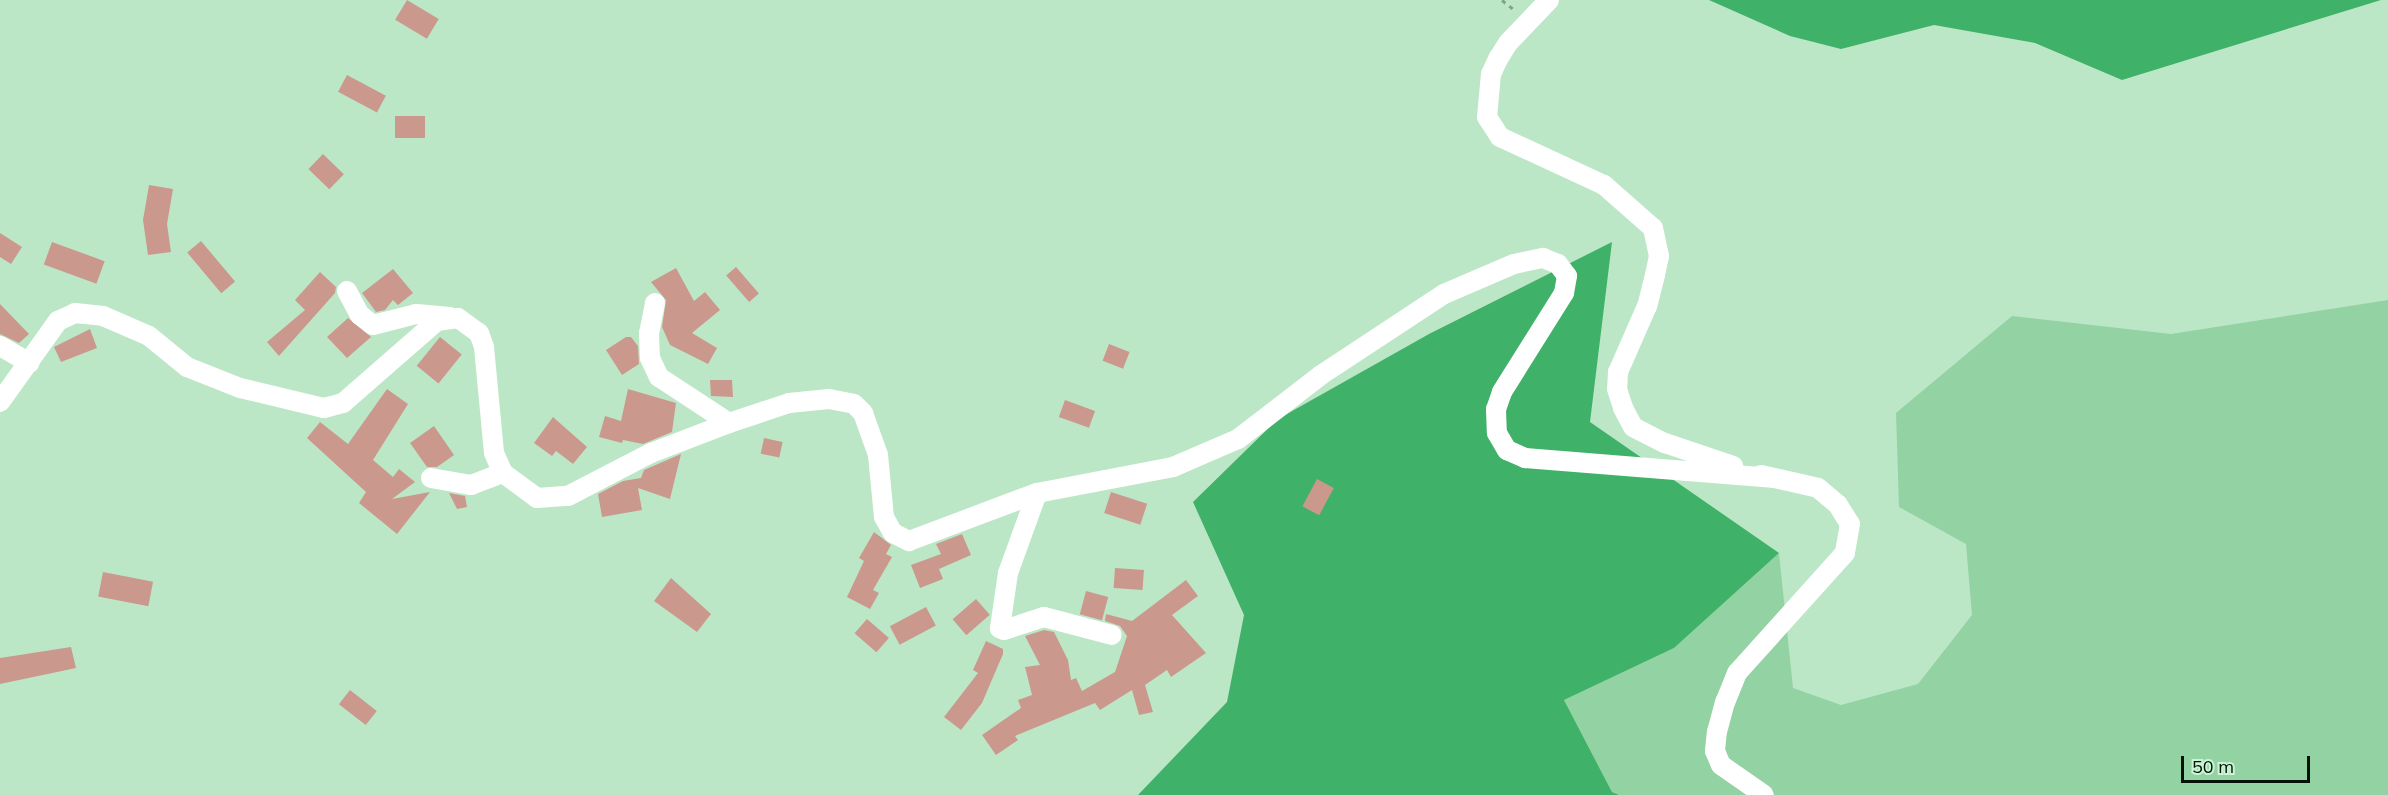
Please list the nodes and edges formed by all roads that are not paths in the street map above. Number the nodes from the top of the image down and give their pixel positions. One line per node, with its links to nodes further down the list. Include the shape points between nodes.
1 (1549, 0): 11 (street, via 1498,59 1491,74 1487,117 1500,137 1604,185 1658,236 1659,256 1647,306 1618,372 1617,390 1633,427 1676,447)
2 (347, 291): 4 (street, via 360,315 373,325 416,314)
3 (655, 303): 8 (street, via 649,333 650,358 659,376)
4 (458, 318): 6 (street, via 437,321 344,403 324,408 240,388 187,367 149,336 103,316 69,314 58,321); 9 (street, via 479,333 484,348 490,432)
5 (0, 346): 6 (street)
6 (29, 363): 7 (street)
7 (0, 402)
8 (729, 423): 9 (street, via 651,453 568,496 537,498); 12 (street, via 789,403 829,399 854,404 863,413 878,455 884,517 893,533 909,541)
9 (503, 473): 10 (street, via 471,485)
10 (431, 478)
11 (1772, 478): 12 (street, via 1525,458 1506,450 1497,434 1499,401 1564,293 1567,276 1558,264 1543,258 1514,264 1444,294 1320,375 1238,439 1173,467); 14 (street, via 1818,488 1838,505 1850,524 1845,553 1737,673 1725,702 1715,751 1721,765)
12 (1037, 493): 13 (street, via 1008,573 1000,628 1044,617)
13 (1112, 635)
14 (1764, 795)

